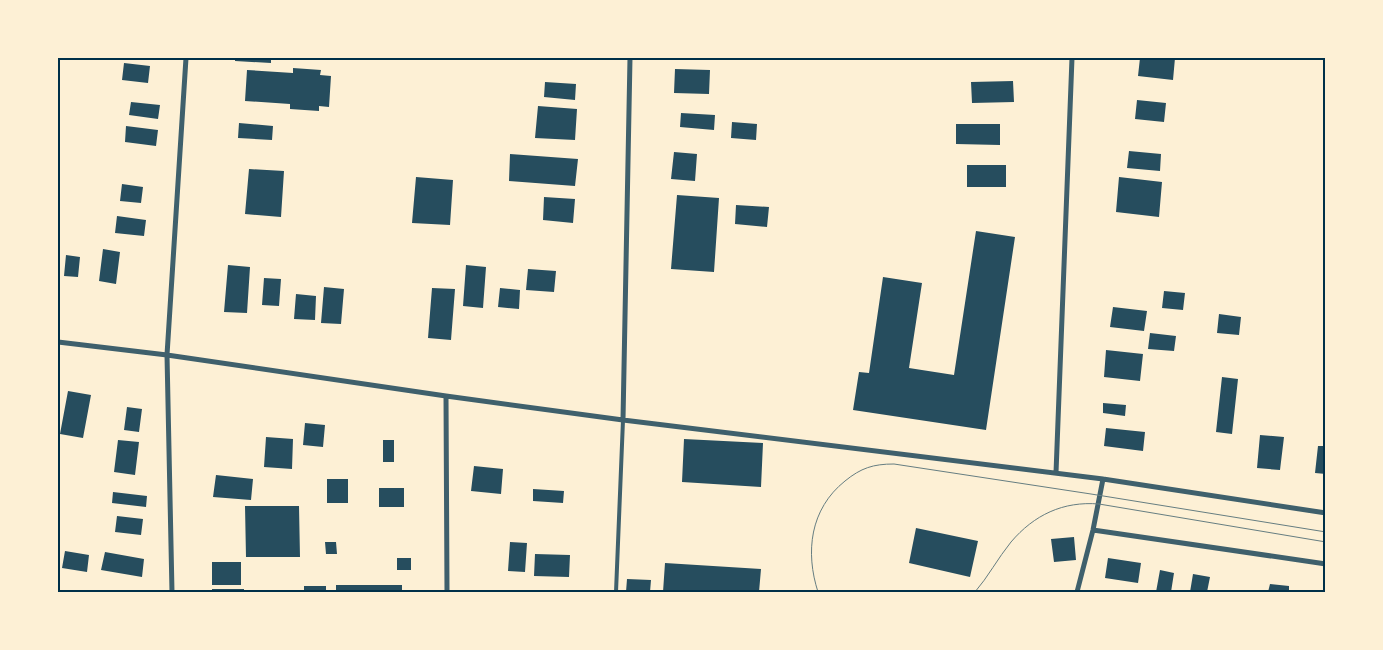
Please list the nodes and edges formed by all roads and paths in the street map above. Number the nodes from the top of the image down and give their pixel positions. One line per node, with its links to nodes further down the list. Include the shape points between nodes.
1 (186, 58): 5 (street)
2 (630, 58): 7 (street)
3 (1072, 58): 8 (street)
4 (58, 342): 5 (street)
5 (166, 355): 6 (street); 13 (street)
6 (446, 396): 7 (street); 14 (street)
7 (623, 420): 8 (street); 15 (lane)
8 (1056, 473): 9 (street)
9 (1103, 479): 10 (street); 11 (street)
10 (1326, 513)
11 (1093, 530): 12 (street); 16 (street)
12 (1326, 564)
13 (172, 592)
14 (447, 592)
15 (616, 592)
16 (1078, 592)

